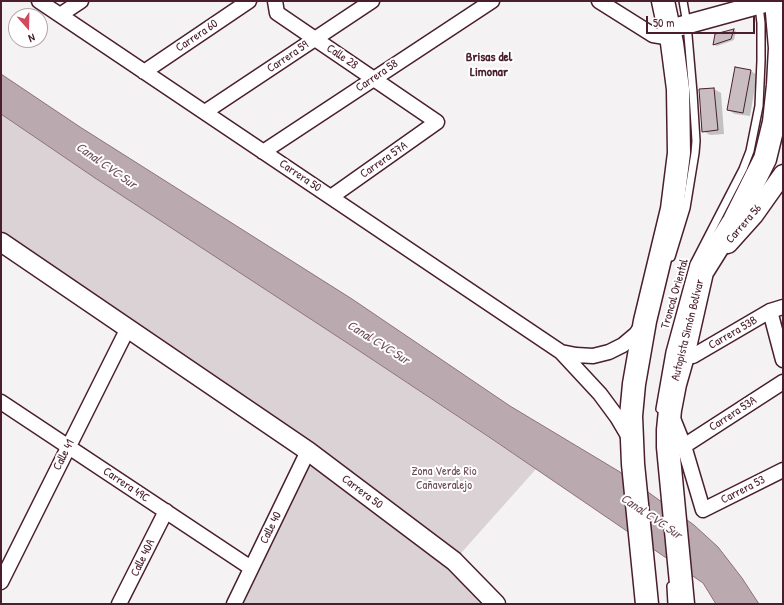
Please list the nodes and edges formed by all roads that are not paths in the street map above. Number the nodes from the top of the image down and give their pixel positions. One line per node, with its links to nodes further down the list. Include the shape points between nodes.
1 (39, 1): 11 (street, Carrera 50)
2 (81, 1): 11 (street)
3 (249, 1): 14 (street, Carrera 60)
4 (275, 1): 13 (street, Calle 28, via 277,13)
5 (372, 1): 13 (street, Carrera 59)
6 (492, 1): 15 (street, Carrera 58)
7 (599, 1): 12 (street, via 653,35)
8 (663, 1): 12 (highway)
9 (683, 1): 12 (lane, Troncal Oriental)
10 (766, 2): 12 (street); 23 (highway, Autopista Simón Bolívar, via 780,48 774,122 765,159 734,221); 32 (lane, Troncal Oriental, via 761,23 759,106 750,151 694,264 664,381)
11 (60, 15): 14 (street, Carrera 50)
12 (676, 30): 22 (lane, Troncal Oriental, via 696,124 695,153 686,208); 25 (highway, via 679,153 672,209)
13 (315, 39): 15 (street, Calle 28); 16 (street, Carrera 59)
14 (144, 72): 16 (street, Carrera 50)
15 (374, 79): 17 (street, Calle 28); 18 (street, Carrera 58)
16 (205, 112): 18 (street, Carrera 50)
17 (438, 122): 20 (street, Carrera 57A)
18 (264, 152): 20 (street, Carrera 50)
19 (783, 174): 23 (street, Carrera 56, via 754,215)
20 (331, 197): 27 (street, Carrera 50)
21 (1, 242): 26 (street, Carrera 50)
22 (669, 265)
23 (702, 272): 28 (highway, Autopista Simón Bolívar)
24 (777, 309): 28 (street, Carrera 53B, via 693,356); 29 (street)
25 (645, 321): 27 (street, Carrera 50, via 636,334 609,352 593,356 576,356); 33 (highway, via 634,384)
26 (128, 328): 35 (street, Calle 41); 36 (street, Carrera 50)
27 (561, 352): 33 (street, Carrera 50, via 600,394)
28 (683, 356): 32 (highway, Autopista Simón Bolívar)
29 (783, 360)
30 (783, 382): 34 (street, Carrera 53A)
31 (1, 402): 35 (street, Carrera 49C)
32 (665, 413): 34 (street); 40 (highway, Autopista Simón Bolívar)
33 (632, 441): 45 (highway)
34 (684, 446): 37 (street, Carrera 53, via 704,510)
35 (69, 447): 38 (street, Carrera 49C); 41 (street, Calle 41)
36 (308, 451): 39 (street, Calle 40); 44 (street, Carrera 50, via 454,561)
37 (783, 470)
38 (166, 511): 39 (street, Carrera 49C); 42 (street, Calle 40A)
39 (251, 568): 43 (street, Calle 40)
40 (676, 577): 46 (lane); 47 (highway, Autopista Simón Bolívar)
41 (1, 582)
42 (119, 604)
43 (234, 604)
44 (496, 604)
45 (647, 604)
46 (672, 604)
47 (683, 604)

